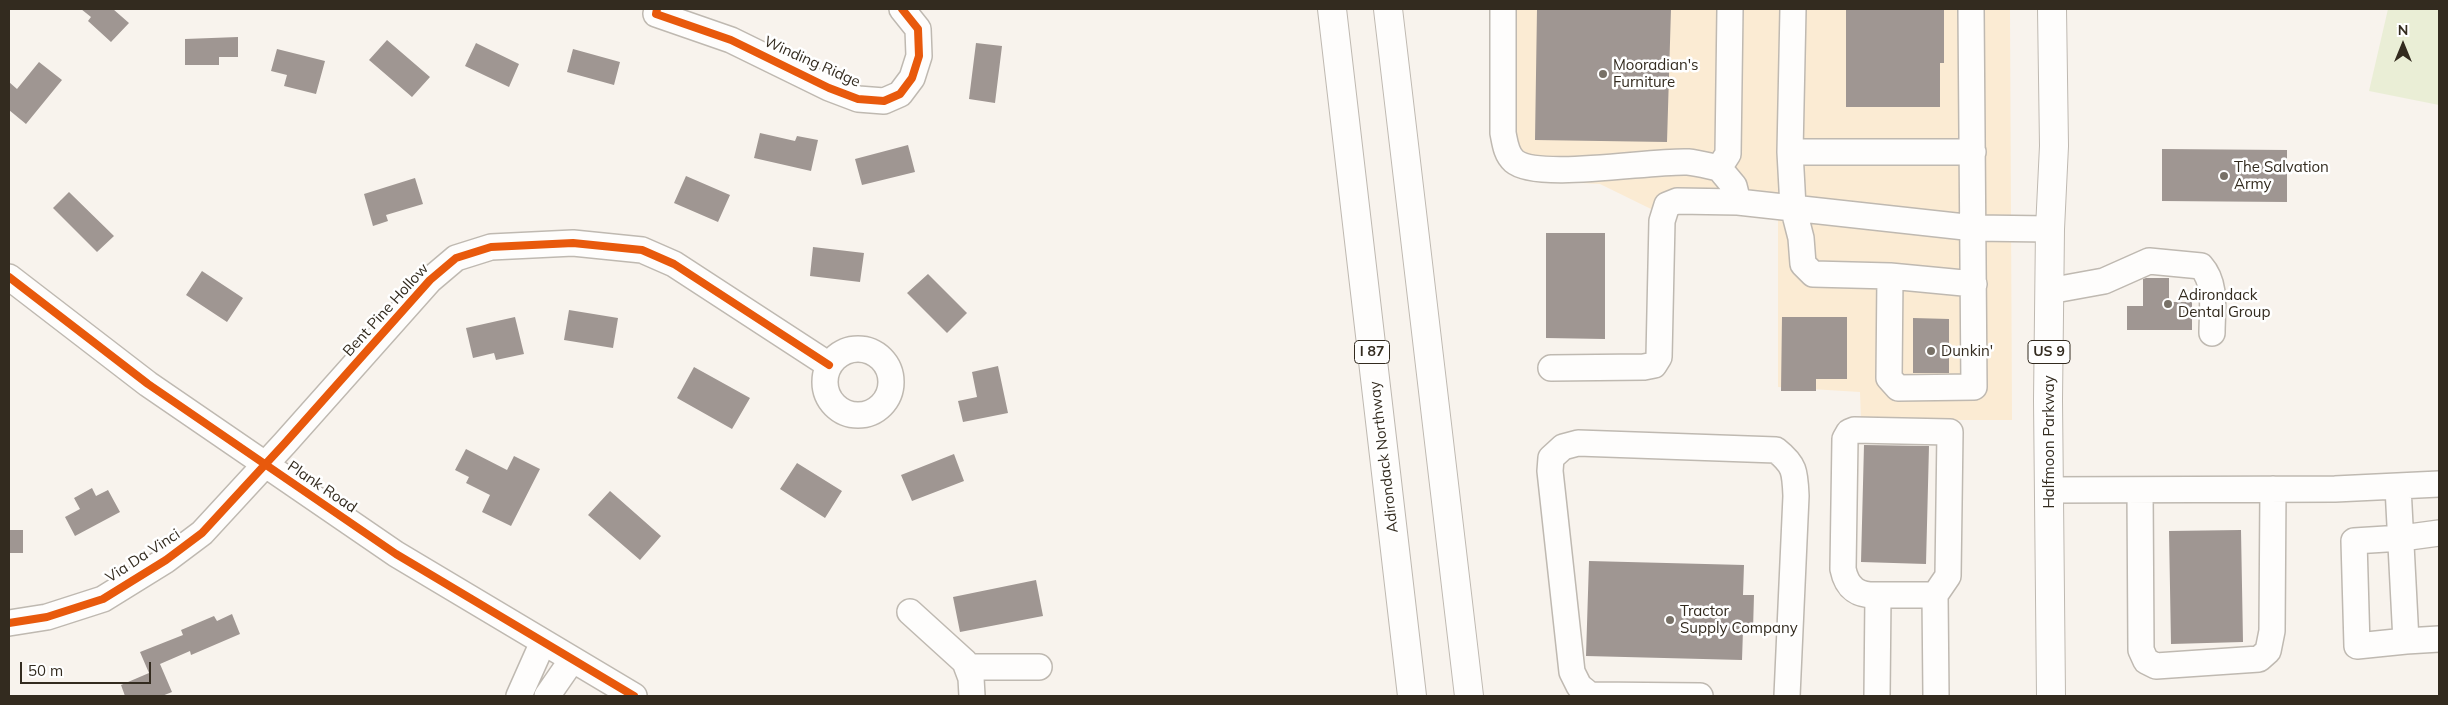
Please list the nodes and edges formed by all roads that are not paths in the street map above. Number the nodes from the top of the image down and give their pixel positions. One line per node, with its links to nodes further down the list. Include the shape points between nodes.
1 (902, 9): 10 (street, Winding Ridge, via 918,29 919,56 912,78 900,94 884,101 858,99 829,88 731,40)
2 (1332, 9): 48 (main road, Adirondack Northway / I 87)
3 (1388, 9): 14 (main road)
4 (1404, 9): 14 (main road)
5 (1503, 9): 13 (street, via 1503,133 1514,161 1529,169 1689,162)
6 (1730, 9): 13 (street, via 1728,154)
7 (1793, 9): 11 (street)
8 (1971, 9): 12 (street)
9 (2052, 9): 18 (main road, Halfmoon Parkway / US 9, via 2054,146)
10 (649, 10)
11 (1790, 152): 12 (street); 16 (street)
12 (1973, 152): 17 (street)
13 (1719, 168): 15 (street, via 1734,186)
14 (1408, 181): 49 (main road)
15 (1738, 202): 16 (street); 25 (street, via 1677,201 1667,205 1662,221 1659,357 1654,364 1644,367)
16 (1793, 207): 17 (street); 19 (street, via 1801,238 1803,264 1813,274)
17 (1974, 228): 18 (street); 21 (street)
18 (2050, 229): 22 (main road, Halfmoon Parkway / US 9)
19 (1890, 276): 21 (street); 21 (street, via 1889,378 1898,388 1974,387)
20 (9, 277): 26 (street, Plank Road, via 148,384)
21 (1974, 284)
22 (2049, 291): 23 (street, via 2104,281 2149,261 2201,266 2209,275 2212,289); 30 (main road, Halfmoon Parkway / US 9)
23 (2212, 333)
24 (829, 365): 26 (street, Bent Pine Hollow, via 674,264 642,250 573,243 491,248 456,258 430,280)
25 (1552, 368)
26 (265, 464): 37 (street, Via Da Vinci, via 202,533 166,560 103,599 47,617); 40 (street, Plank Road, via 396,554)
27 (2439, 484): 28 (street)
28 (2398, 487): 29 (street); 33 (street)
29 (2273, 489): 31 (street); 31 (street, via 2272,631 2268,651 2259,659 2156,666 2146,661 2141,650)
30 (2049, 490): 31 (street); 54 (main road, Halfmoon Parkway / US 9)
31 (2140, 490)
32 (2439, 534): 33 (street)
33 (2402, 538): 39 (street); 39 (street, via 2354,541 2357,646)
34 (1878, 594): 35 (street); 35 (street, via 1859,593 1848,584 1844,575 1846,435 1854,430 1950,432 1948,576); 52 (street)
35 (1935, 595): 53 (street)
36 (910, 612): 43 (street)
37 (9, 623)
38 (2439, 639): 39 (street)
39 (2406, 641)
40 (543, 642): 41 (street, Plank Road); 44 (street)
41 (572, 660): 45 (street); 46 (street, Plank Road)
42 (1039, 666): 43 (street)
43 (968, 667): 47 (street)
44 (519, 696)
45 (547, 696)
46 (634, 696)
47 (972, 696)
48 (1412, 696)
49 (1469, 696)
50 (1700, 696): 51 (street, via 1590,695 1572,672 1550,471 1551,458 1563,447 1578,443 1776,450 1791,462 1796,496)
51 (1787, 696)
52 (1877, 696)
53 (1936, 696)
54 (2051, 696)

